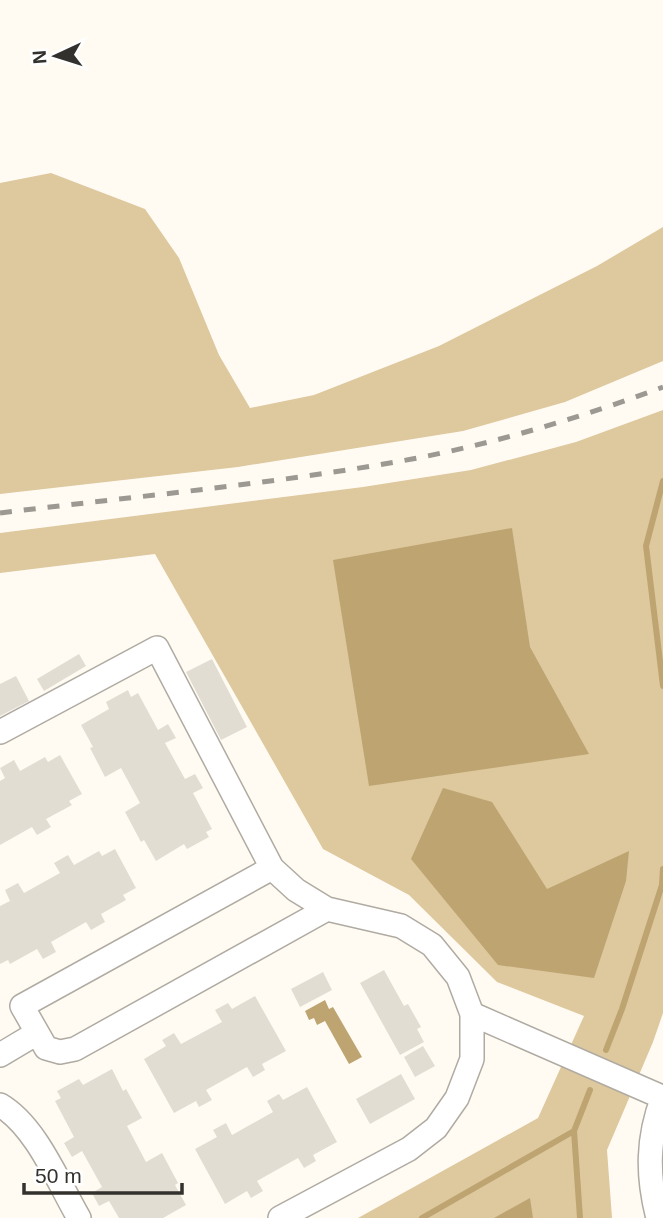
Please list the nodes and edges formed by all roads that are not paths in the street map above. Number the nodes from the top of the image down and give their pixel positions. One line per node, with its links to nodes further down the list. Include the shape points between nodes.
1 (0, 732): 2 (lane, via 156,648)
2 (272, 868): 3 (lane); 5 (lane, via 22,1006)
3 (327, 909): 4 (lane, via 401,926 432,945 458,977); 5 (lane, via 75,1049 60,1052 46,1048)
4 (472, 1014): 7 (lane); 10 (lane, via 472,1059 457,1098 436,1128 409,1149)
5 (37, 1033): 6 (lane)
6 (0, 1055)
7 (663, 1097): 11 (lane, via 649,1158)
8 (0, 1105): 9 (lane, via 30,1133)
9 (79, 1218)
10 (280, 1218)
11 (658, 1218)

